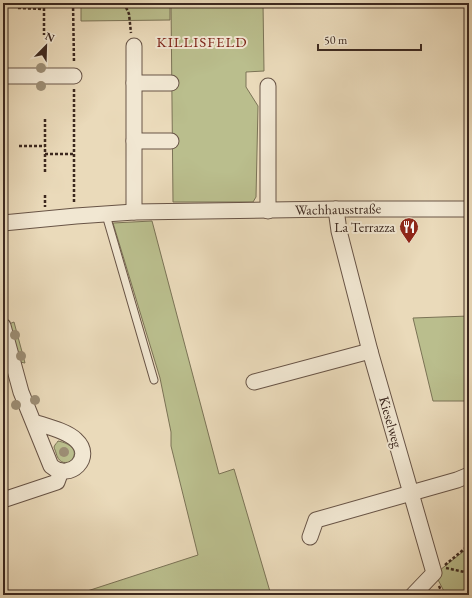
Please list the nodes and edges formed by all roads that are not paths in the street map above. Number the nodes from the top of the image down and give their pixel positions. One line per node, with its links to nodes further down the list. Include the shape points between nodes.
1 (134, 46): 4 (street)
2 (3, 76): 3 (street)
3 (74, 76)
4 (134, 83): 5 (street); 7 (street)
5 (171, 83)
6 (268, 86): 11 (street)
7 (134, 142): 8 (street); 12 (street)
8 (171, 142)
9 (336, 209): 10 (street, Wachhausstraße); 11 (street, Wachhausstraße); 16 (street, Kieselweg, via 339,231)
10 (469, 209)
11 (268, 210): 12 (street, Wachhausstraße)
12 (134, 212): 13 (street, Wachhausstraße)
13 (106, 214): 14 (street, Wachhausstraße); 17 (lane)
14 (3, 223)
15 (3, 326): 19 (street, via 21,392)
16 (370, 351): 18 (street); 22 (street, Kieselweg)
17 (154, 380)
18 (254, 382)
19 (34, 422): 20 (street, via 51,466); 20 (street, via 66,434 76,440 82,449 83,455 79,465 72,470)
20 (61, 472): 23 (street, via 57,482)
21 (469, 475): 22 (street)
22 (411, 493): 24 (street, via 316,520); 25 (street, Kieselweg, via 440,568)
23 (3, 500)
24 (310, 538)
25 (413, 595)

